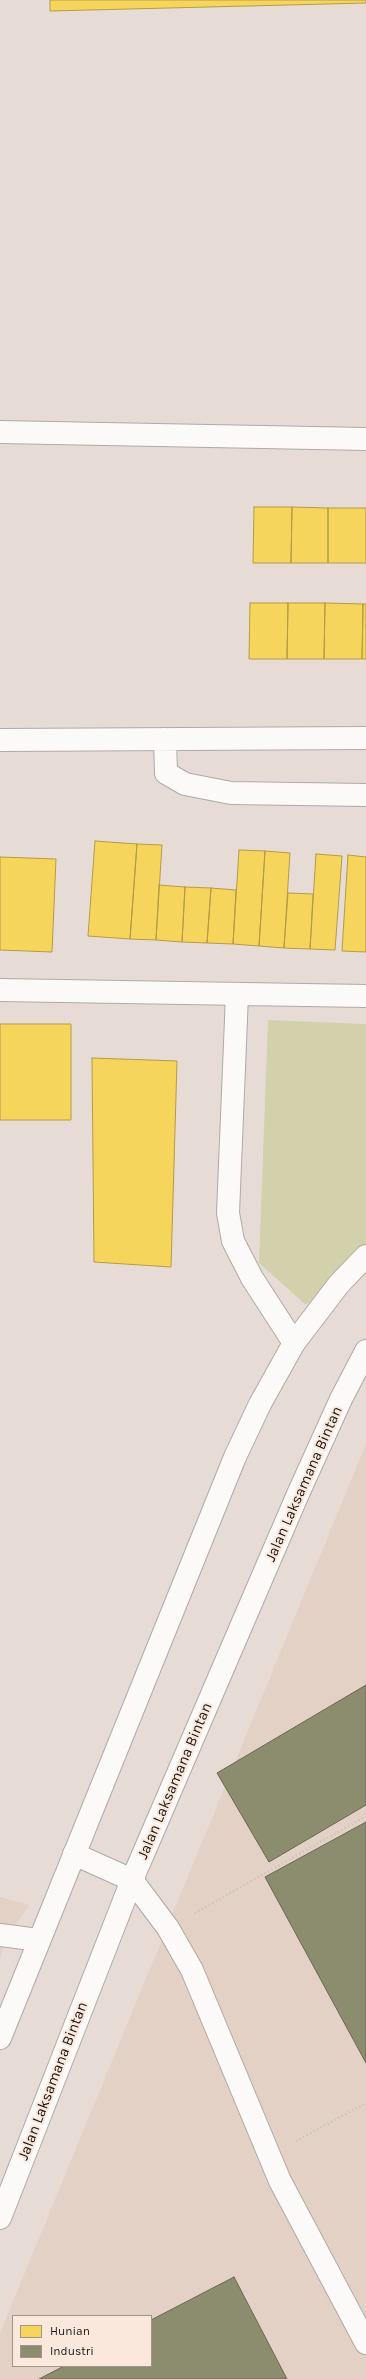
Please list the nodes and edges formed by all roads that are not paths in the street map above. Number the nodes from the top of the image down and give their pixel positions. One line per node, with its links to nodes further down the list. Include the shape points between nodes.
1 (0, 432): 2 (main road)
2 (366, 439)
3 (366, 738): 4 (main road)
4 (165, 739): 5 (main road); 6 (main road, via 166,773 185,784 231,793)
5 (0, 740)
6 (366, 795)
7 (0, 990): 8 (main road)
8 (237, 995): 9 (main road); 11 (main road, via 228,1213 233,1241 252,1278)
9 (366, 996)
10 (366, 1256): 11 (main road, via 339,1284)
11 (294, 1343): 13 (main road, via 260,1404 235,1457)
12 (366, 1351): 14 (main road, Jalan Laksamana Bintan, via 298,1494)
13 (74, 1854): 14 (main road); 16 (main road)
14 (132, 1880): 18 (main road, Jalan Laksamana Bintan); 19 (main road, via 168,1928 192,1970 280,2181)
15 (0, 1935): 16 (main road)
16 (38, 1940): 17 (main road)
17 (0, 2038)
18 (0, 2218)
19 (366, 2343)

